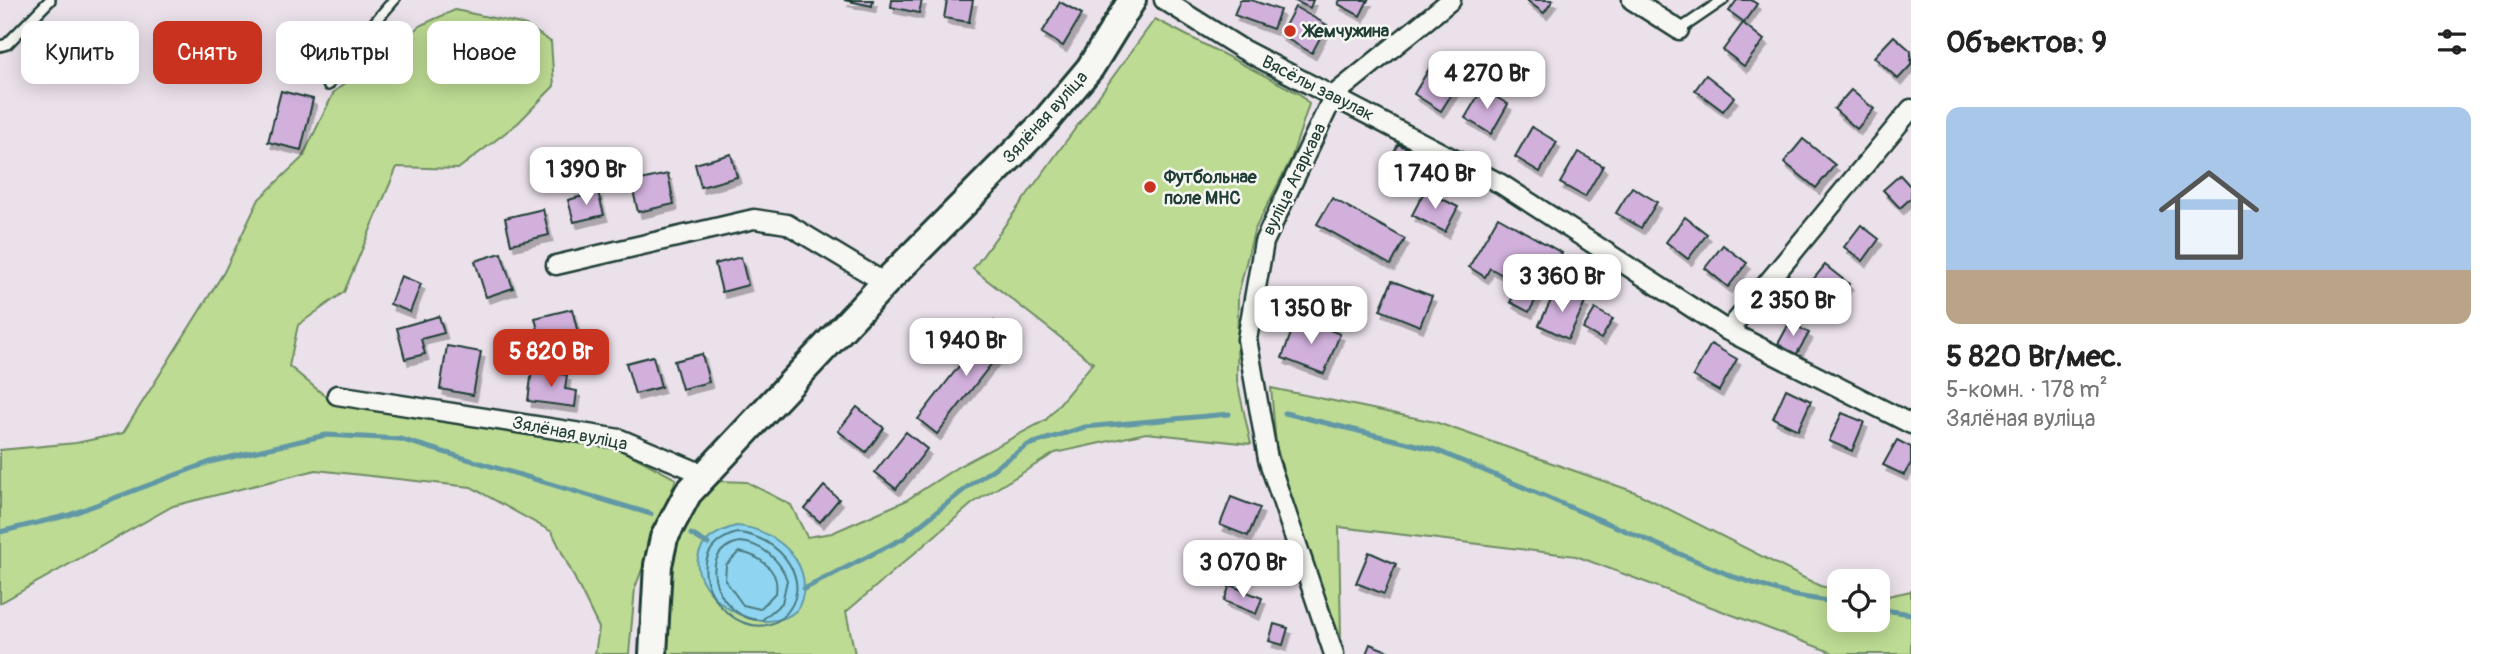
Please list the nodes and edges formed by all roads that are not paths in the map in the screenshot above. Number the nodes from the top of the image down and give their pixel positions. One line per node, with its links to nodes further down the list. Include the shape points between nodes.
1 (50, 0): 9 (lane)
2 (394, 0): 10 (lane, via 349,52)
3 (1132, 0): 14 (street, Зялёная вуліца, via 1090,68 1042,125)
4 (1164, 0): 11 (street, Вясёлы завулак, via 1242,49)
5 (1451, 0): 11 (street, вуліца Агаркава)
6 (1632, 0): 8 (street)
7 (1723, 0): 8 (lane)
8 (1679, 30)
9 (0, 46)
10 (328, 85)
11 (1334, 95): 15 (street, Вясёлы завулак, via 1501,184); 20 (street, вуліца Агаркава, via 1264,242 1247,339 1268,459)
12 (1911, 109): 15 (street)
13 (556, 265): 14 (street, via 754,219 787,224)
14 (885, 283): 18 (street, Зялёная вуліца)
15 (1728, 331): 17 (street, Вясёлы завулак)
16 (337, 395): 18 (street, Зялёная вуліца, via 620,439)
17 (1911, 424)
18 (703, 474): 19 (street, via 664,538 656,584)
19 (653, 654)
20 (1334, 654)

